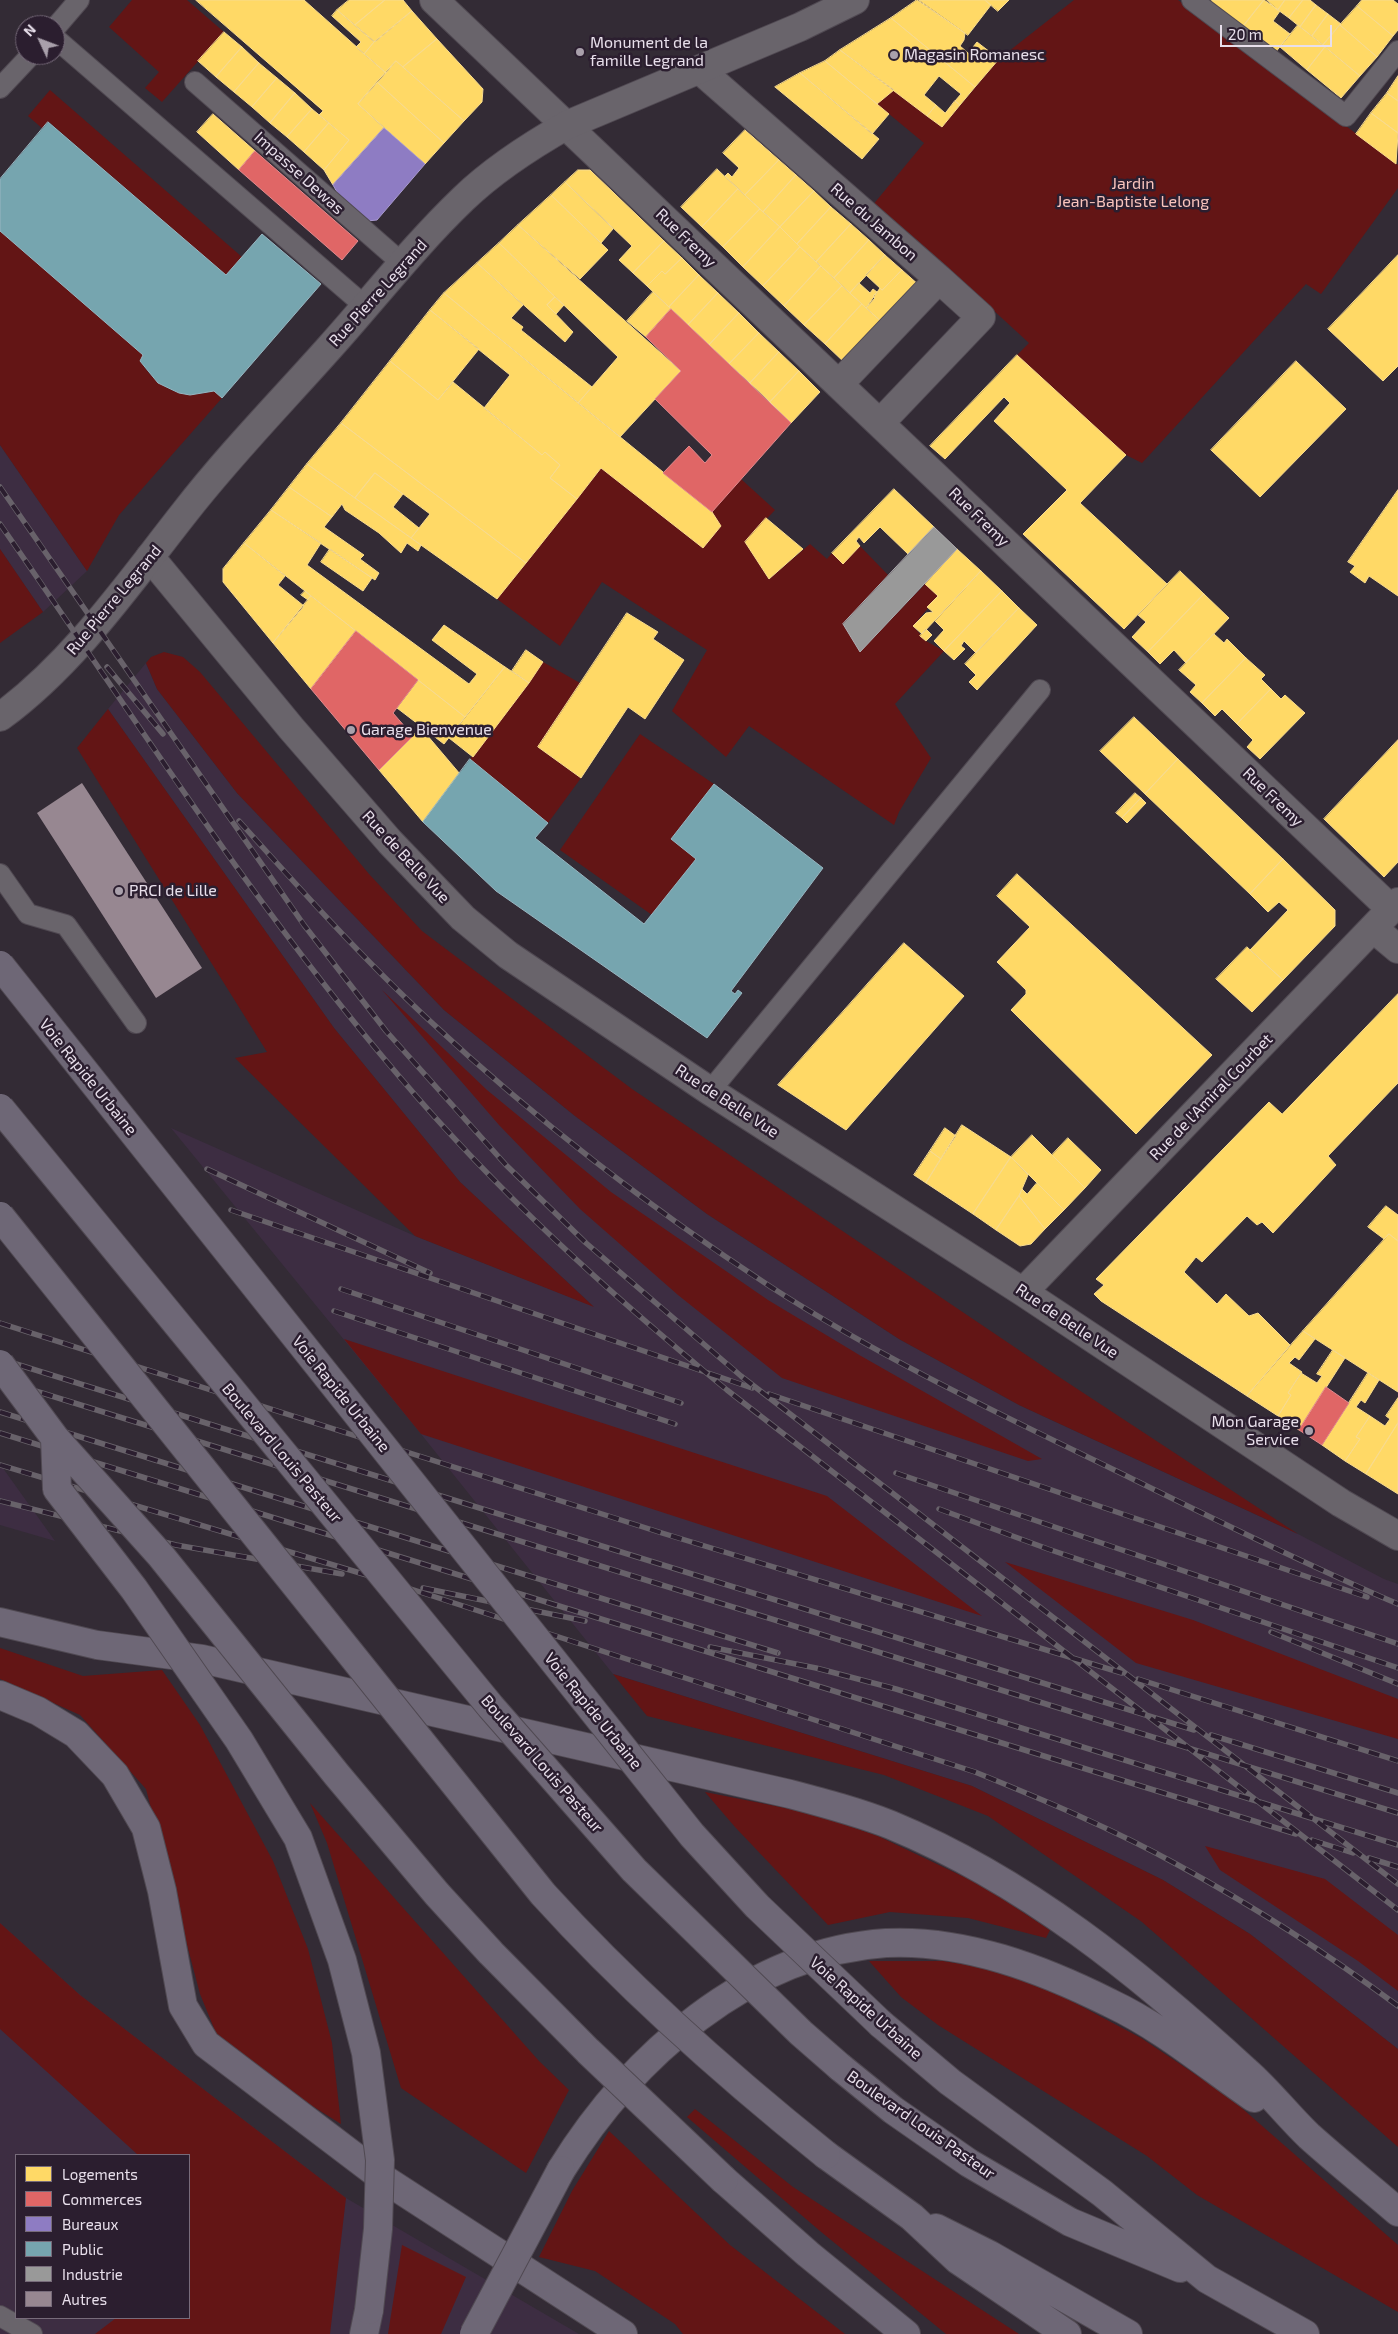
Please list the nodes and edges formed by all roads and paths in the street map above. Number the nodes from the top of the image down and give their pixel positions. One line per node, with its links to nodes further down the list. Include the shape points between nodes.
1 (80, 0): 5 (lane)
2 (434, 0): 12 (street, Rue Fremy)
3 (855, 0): 9 (street, Rue Pierre Legrand)
4 (1192, 0): 7 (lane, via 1346,116)
5 (65, 17)
6 (65, 47): 15 (lane)
7 (1398, 51)
8 (21, 65): 11 (lane)
9 (700, 70): 12 (street, Rue Pierre Legrand); 14 (street, Rue du Jambon)
10 (195, 82): 13 (lane, Impasse Dewas)
11 (0, 88)
12 (567, 126): 13 (street, Rue Pierre Legrand, via 533,144 463,199); 16 (street, Rue Fremy)
13 (403, 264): 15 (street, Rue Pierre Legrand)
14 (939, 279): 16 (street); 17 (street, Rue du Jambon, via 986,313)
15 (366, 307): 18 (street, Rue Pierre Legrand, via 204,488)
16 (839, 384): 17 (street, Rue Fremy)
17 (880, 423): 22 (street, Rue Fremy)
18 (150, 557): 20 (street, Rue Pierre Legrand, via 66,658); 26 (street, Rue de Belle Vue, via 366,816 463,918 540,978)
19 (1040, 690): 26 (lane)
20 (0, 717)
21 (0, 874): 25 (lane, via 28,914 66,924)
22 (1388, 913): 23 (street, Rue Fremy); 29 (street, Rue de l'Amiral Courbet)
23 (1398, 949)
24 (0, 965): 38 (highway, Voie Rapide Urbaine, bridge, via 692,1835 757,1906 882,2024 950,2082 1096,2188)
25 (136, 1023)
26 (710, 1091): 29 (street, Rue de Belle Vue)
27 (0, 1108): 38 (highway, Boulevard Louis Pasteur, bridge, via 491,1707 634,1870 801,2033 894,2110 969,2163 1070,2222)
28 (0, 1216): 37 (highway, bridge, via 543,1894 611,1967 703,2054 826,2155)
29 (1023, 1292): 32 (street, Rue de Belle Vue, via 1341,1503)
30 (0, 1364): 31 (highway, bridge)
31 (55, 1438): 40 (highway, bridge, via 57,1489 134,1589 239,1740 298,1838 342,1960 366,2053 380,2160 378,2229); 44 (highway, bridge, via 161,1556 343,1783 491,1953 588,2051 724,2180)
32 (1398, 1536)
33 (0, 1622): 35 (highway, via 97,1645 202,1659 790,1794 891,1825 998,1879 1077,1930 1136,1975 1248,2072)
34 (0, 1695): 43 (highway, via 38,1711 76,1734 115,1775 146,1828 162,1891 183,2006 206,2044 384,2179)
35 (1309, 2135): 36 (highway); 42 (highway, bridge, via 1178,2042 1093,1995 1033,1970 996,1957 949,1947 888,1943 836,1951 776,1972 720,2004 660,2049 614,2094 561,2170)
36 (1398, 2212)
37 (912, 2217): 45 (highway, via 958,2260); 46 (highway, via 990,2254)
38 (1206, 2279): 47 (highway, Voie Rapide Urbaine)
39 (0, 2316): 41 (lane)
40 (367, 2322)
41 (32, 2334)
42 (474, 2334)
43 (623, 2334)
44 (906, 2334)
45 (1067, 2334)
46 (1128, 2334)
47 (1305, 2334)

